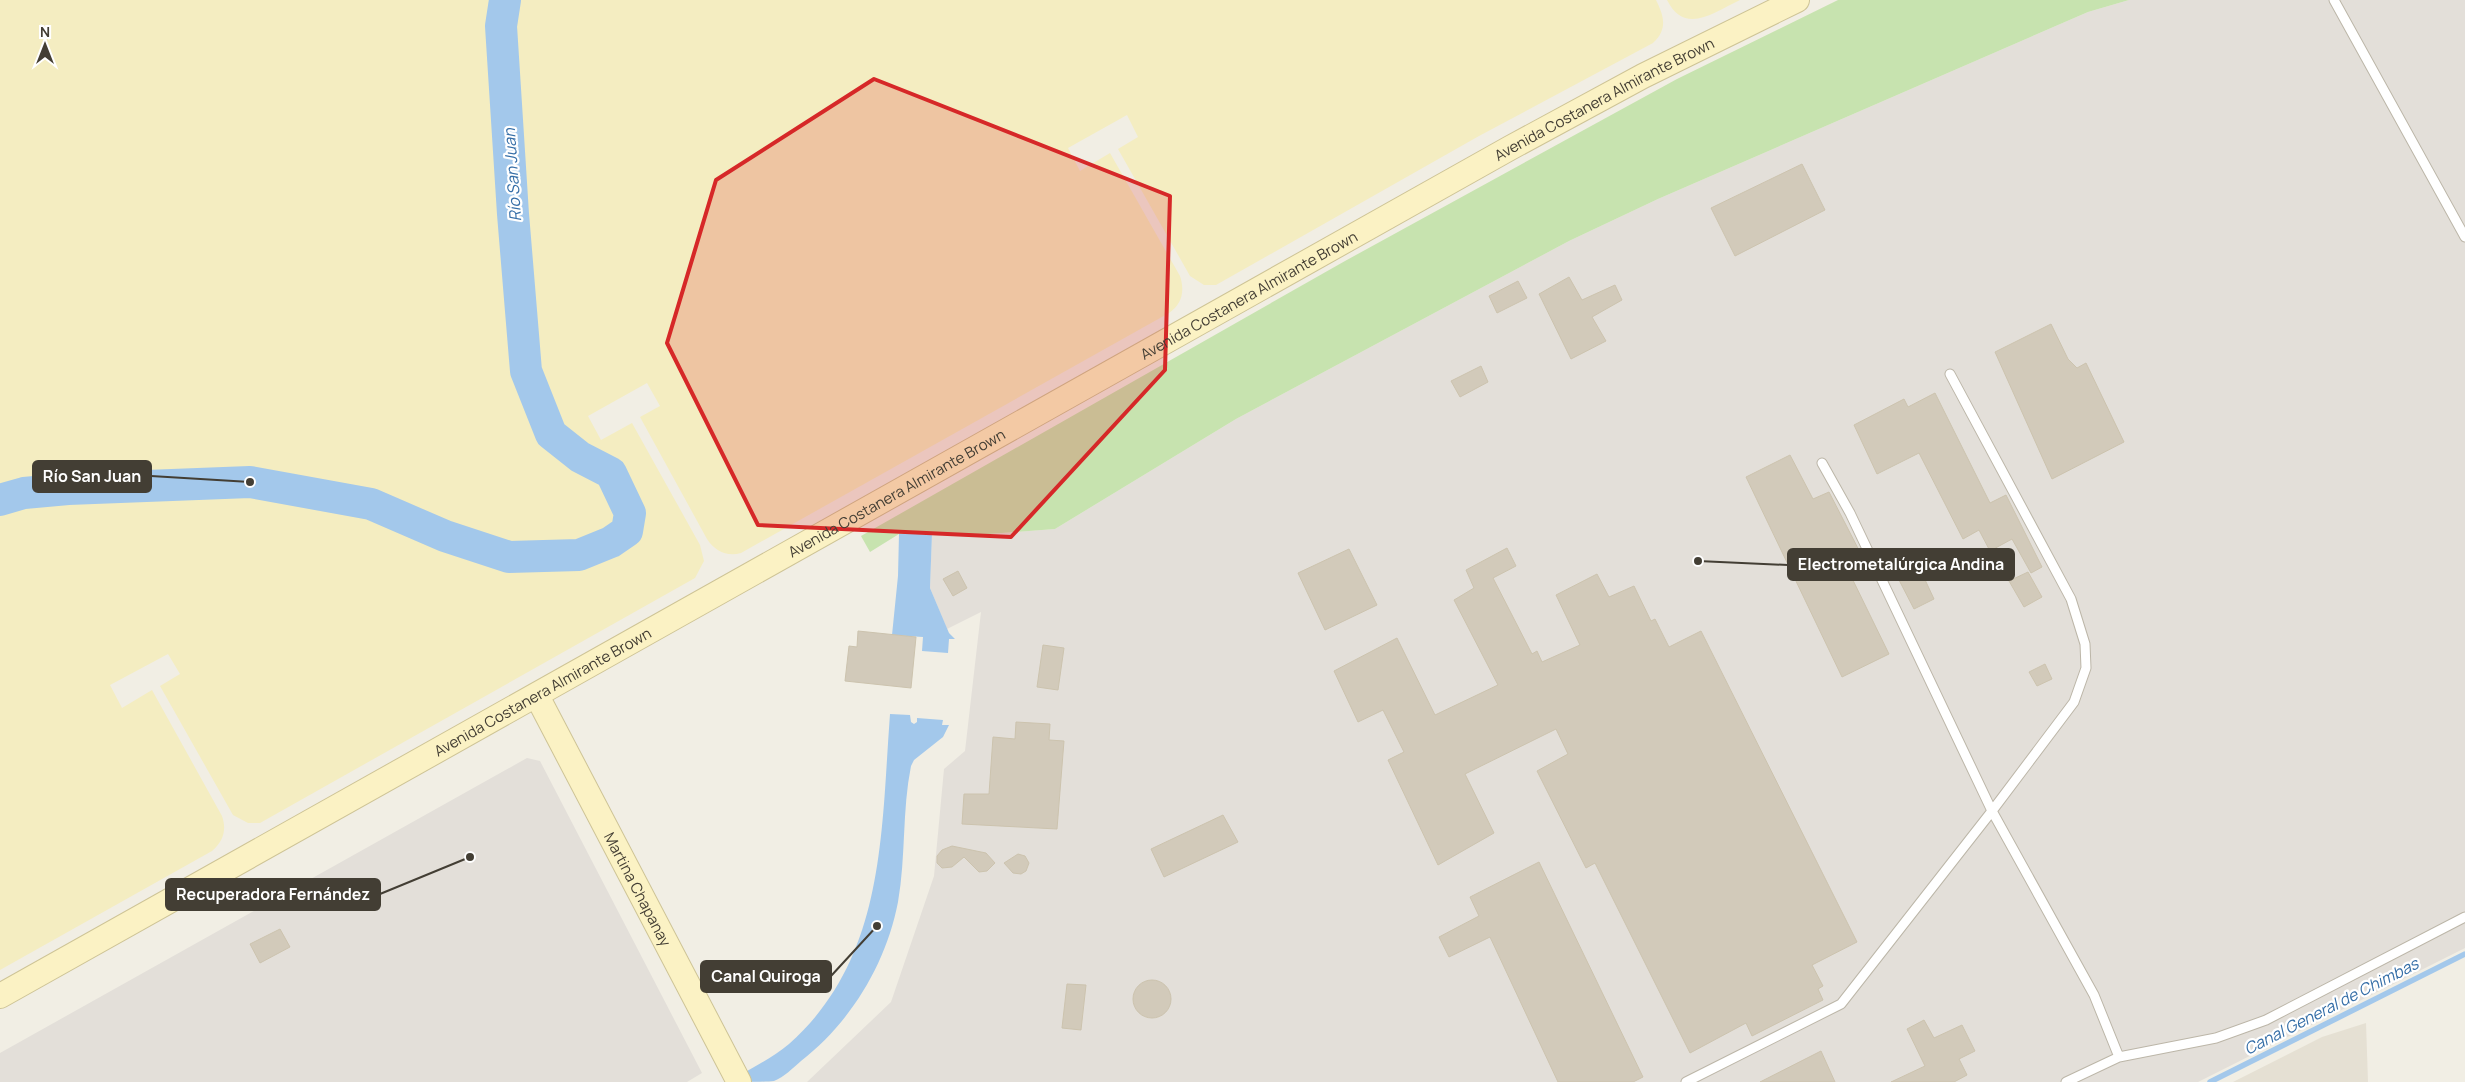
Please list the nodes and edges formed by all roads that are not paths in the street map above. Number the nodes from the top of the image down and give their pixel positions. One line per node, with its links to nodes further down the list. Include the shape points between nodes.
1 (1797, 0): 6 (main road, Avenida Costanera Almirante Brown, via 1643,76 1510,148)
2 (2334, 0): 3 (lane)
3 (2465, 237)
4 (1950, 374): 7 (lane, via 2071,599 2085,644 2086,668 2074,702)
5 (1822, 463): 7 (lane, via 1850,513)
6 (537, 696): 9 (main road, Avenida Costanera Almirante Brown); 11 (main road, Martina Chapanay)
7 (1992, 811): 10 (lane, via 2094,995); 12 (lane, via 1840,1004)
8 (2465, 917): 10 (lane, via 2266,1020 2216,1038)
9 (0, 996)
10 (2119, 1058): 13 (lane)
11 (736, 1078)
12 (1686, 1082)
13 (2066, 1082)

